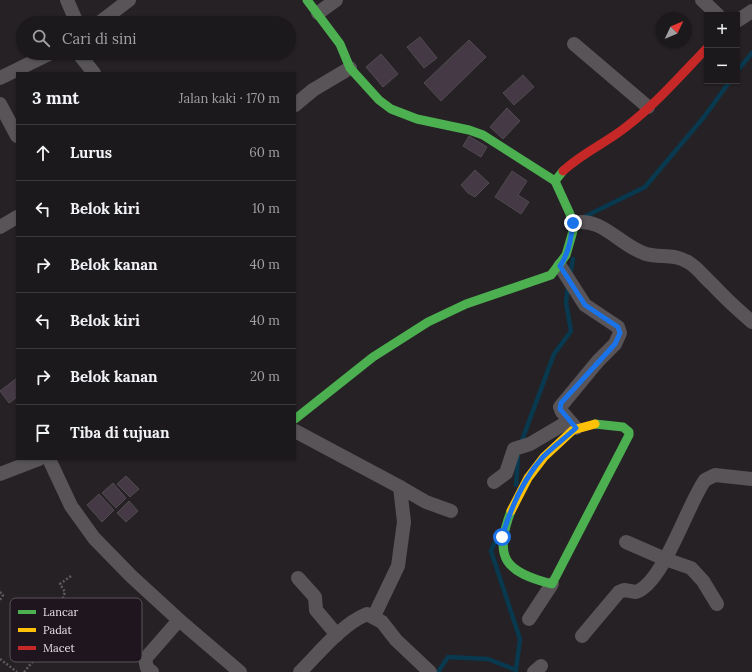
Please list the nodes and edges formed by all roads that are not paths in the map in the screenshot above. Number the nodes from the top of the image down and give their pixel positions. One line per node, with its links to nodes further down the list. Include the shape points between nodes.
1 (67, 0): 9 (street)
2 (129, 0): 10 (street)
3 (307, 0): 8 (street)
4 (336, 0): 8 (street)
5 (702, 0): 7 (street)
6 (752, 11): 11 (street)
7 (715, 12)
8 (318, 13): 16 (street, via 340,44)
9 (74, 16)
10 (108, 16)
11 (740, 19)
12 (574, 44): 21 (street)
13 (704, 51): 21 (street)
14 (37, 60): 18 (street)
15 (84, 60): 17 (street)
16 (350, 68): 20 (street, via 313,90); 23 (street, via 379,100 391,109 417,119 484,135)
17 (93, 72)
18 (0, 78)
19 (0, 104): 22 (street)
20 (296, 104)
21 (648, 107): 23 (street, via 606,142 567,166)
22 (16, 134)
23 (555, 180): 25 (street)
24 (16, 218): 26 (street)
25 (576, 222): 27 (street); 28 (street, via 594,224 639,252 672,256 688,262)
26 (0, 227)
27 (563, 269): 29 (street, via 551,276 439,316 369,361); 30 (street, via 585,305 618,327 620,333 615,344 561,403 560,409)
28 (752, 322)
29 (296, 418)
30 (573, 424): 36 (street, via 514,449 506,473); 42 (street, via 532,471 517,499 502,537 503,555 511,566 532,578); 42 (street, via 623,427 629,435)
31 (296, 432): 37 (street)
32 (36, 460): 34 (street)
33 (49, 460): 46 (street, via 71,506 94,538)
34 (0, 474)
35 (752, 479): 40 (street, via 714,475 705,480)
36 (494, 482)
37 (400, 487): 38 (street, via 426,502); 44 (street, via 404,522 398,566)
38 (451, 511)
39 (626, 542): 40 (street)
40 (665, 559): 43 (street, via 691,568 703,581); 48 (street, via 641,590 633,593 624,590 619,592)
41 (298, 578): 47 (street, via 315,597 316,610)
42 (552, 584): 45 (street)
43 (717, 604)
44 (374, 616): 47 (street, via 363,616); 49 (street)
45 (529, 618)
46 (179, 620): 50 (street, via 145,660 146,666); 51 (street)
47 (337, 635): 52 (street)
48 (582, 636)
49 (428, 670)
50 (152, 672)
51 (240, 672)
52 (300, 672)

